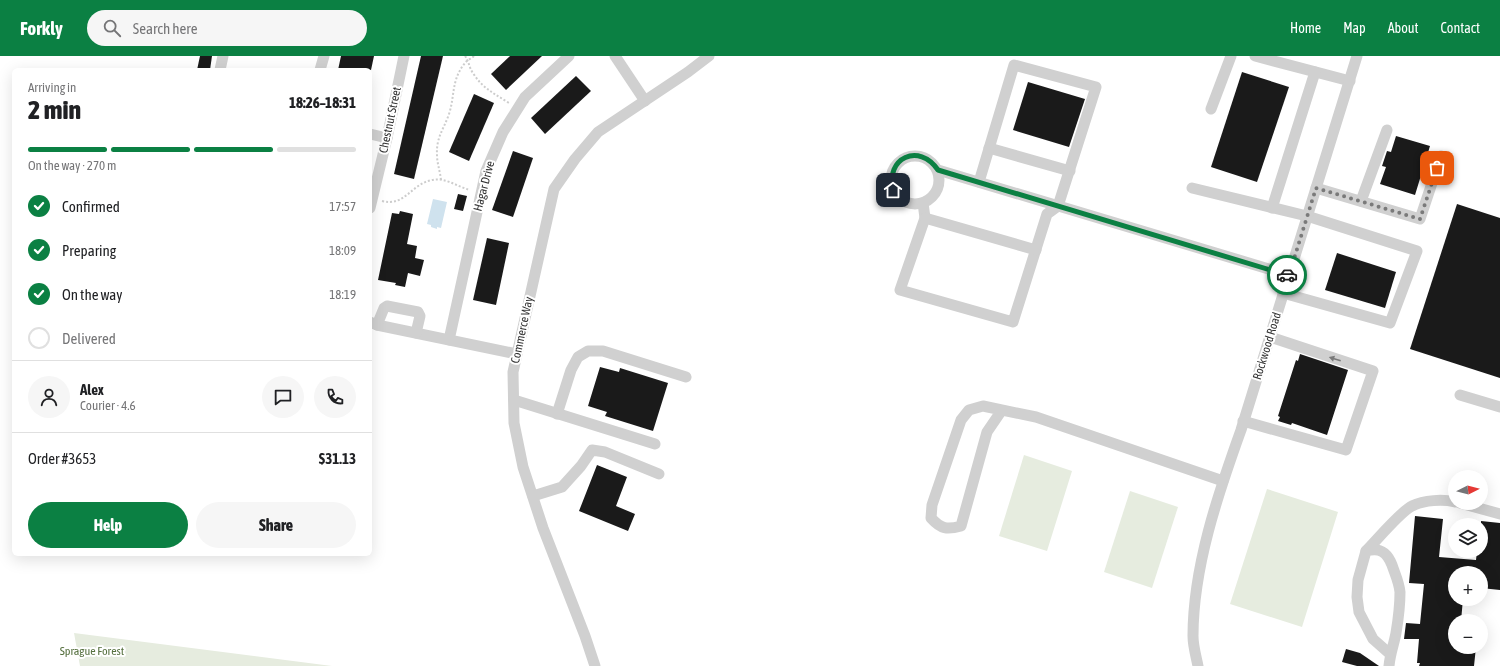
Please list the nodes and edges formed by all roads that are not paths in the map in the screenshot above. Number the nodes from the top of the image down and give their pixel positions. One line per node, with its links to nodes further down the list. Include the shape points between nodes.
1 (223, 56): 10 (street)
2 (324, 56): 11 (street)
3 (404, 56): 18 (street, Chestnut Street)
4 (569, 56): 39 (street, Hagar Drive, via 525,97 503,132 486,171)
5 (615, 56): 14 (street)
6 (709, 56): 14 (street, Commerce Way)
7 (1231, 56): 15 (street)
8 (1255, 56): 12 (street)
9 (1358, 56): 13 (street, Rockwood Road)
10 (220, 68)
11 (321, 68)
12 (1315, 72): 13 (street); 30 (street)
13 (1350, 81): 25 (street, Rockwood Road)
14 (645, 101): 40 (street, Commerce Way, via 598,132 554,189)
15 (1211, 109)
16 (1387, 130): 27 (street)
17 (372, 134): 18 (street)
18 (387, 138): 26 (street, Chestnut Street)
19 (989, 148): 22 (street); 22 (street, via 1014,65 1096,87); 23 (street)
20 (1442, 156): 27 (street, via 1420,219)
21 (938, 170): 23 (street); 28 (street, via 940,178 937,192); 28 (street, via 933,163 918,155 902,159 892,173 892,186 898,197 911,204)
22 (1070, 171): 29 (street)
23 (979, 182): 29 (street)
24 (1192, 188): 30 (street)
25 (1316, 188): 27 (street); 31 (street, Rockwood Road)
26 (372, 199)
27 (1361, 202)
28 (923, 203): 32 (street)
29 (1058, 206): 33 (street, via 1048,214); 34 (street)
30 (1272, 208): 31 (street)
31 (1307, 216): 34 (street, Rockwood Road); 35 (street, via 1417,251 1390,322)
32 (925, 218): 33 (street); 33 (street, via 900,290 1013,322)
33 (1036, 250)
34 (1289, 275): 35 (street, Rockwood Road)
35 (1283, 293): 38 (street, Rockwood Road)
36 (373, 323): 37 (street); 37 (street, via 388,306 418,312 420,316)
37 (416, 333): 39 (street)
38 (1270, 337): 47 (street, Rockwood Road); 47 (street, one-way to 38, via 1346,450 1373,371)
39 (449, 340): 40 (street)
40 (517, 354): 43 (street, Commerce Way, via 513,372)
41 (686, 377): 46 (street, via 603,351 588,351 578,357 571,370)
42 (1460, 395): 44 (street)
43 (514, 400): 46 (street); 51 (street, Commerce Way, via 514,423)
44 (1500, 407)
45 (1002, 410): 45 (street, via 983,406 969,410 961,420 932,505 932,518 938,526 950,529 960,526 988,432); 50 (street, via 1036,417)
46 (557, 414): 48 (street)
47 (1242, 426): 50 (street, Rockwood Road)
48 (655, 444)
49 (659, 474): 51 (street, via 605,452 592,450 562,487)
50 (1223, 481): 58 (street, Rockwood Road, via 1195,594 1193,638)
51 (532, 496): 57 (street, Commerce Way)
52 (1448, 502): 55 (street, via 1429,501 1412,506)
53 (1485, 510): 54 (street)
54 (1500, 514)
55 (1366, 551): 56 (street, via 1358,580 1359,612 1373,639); 56 (street, via 1374,549 1389,556 1398,580 1400,592 1396,632)
56 (1390, 654): 59 (street)
57 (595, 666)
58 (1198, 666)
59 (1389, 666)

